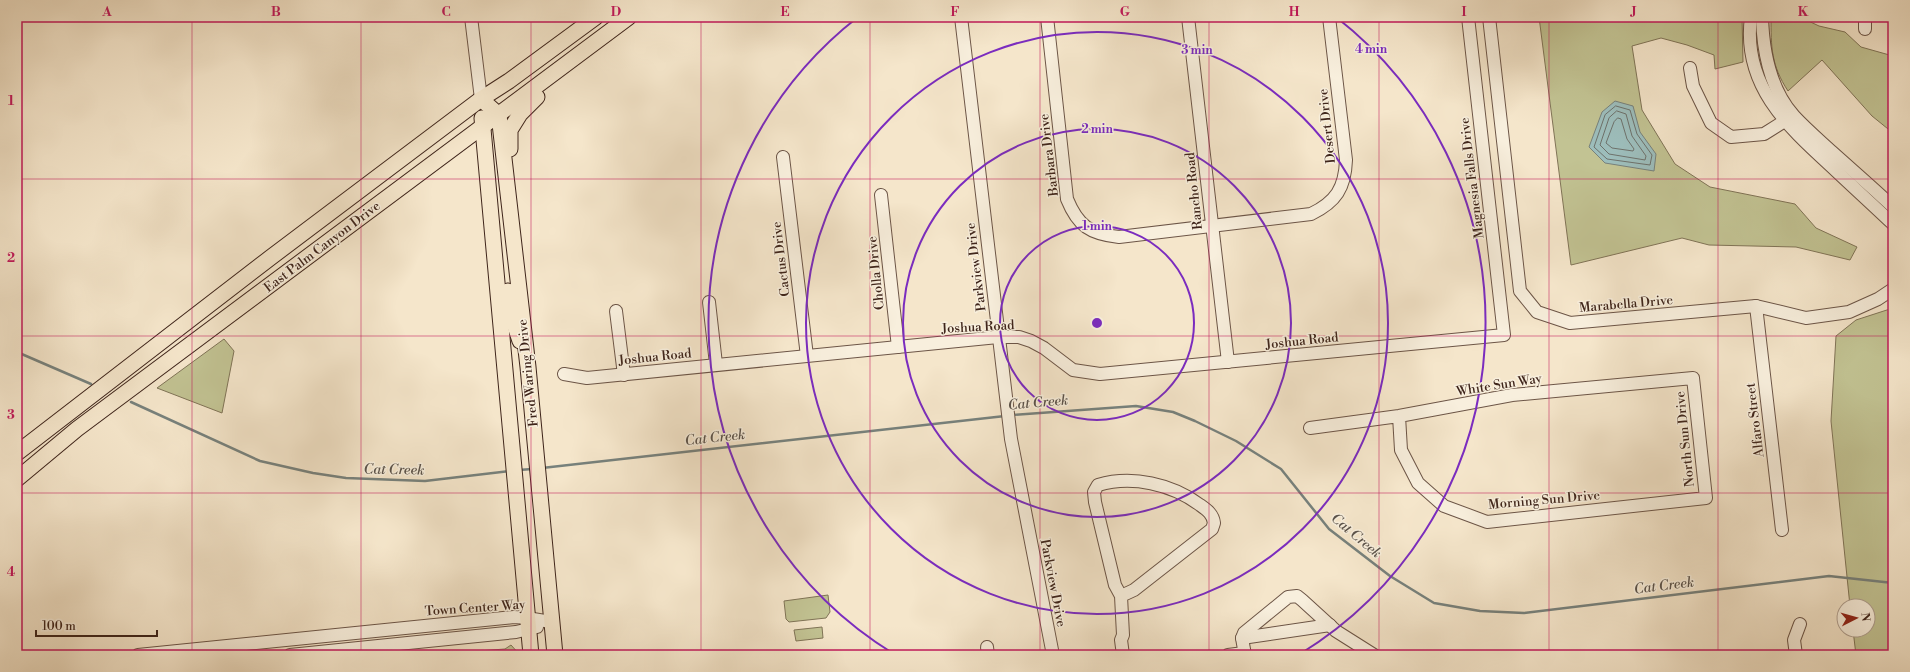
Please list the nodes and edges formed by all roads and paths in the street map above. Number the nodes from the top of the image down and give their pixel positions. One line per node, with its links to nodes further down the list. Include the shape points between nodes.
1 (471, 17): 14 (street, Fred Waring Drive)
2 (596, 17): 14 (main road, East Palm Canyon Drive)
3 (629, 17): 13 (main road, East Palm Canyon Drive)
4 (961, 17): 32 (street, Parkview Drive)
5 (1047, 17): 24 (street, Barbara Drive, via 1068,199 1074,214 1086,227 1103,235 1119,237)
6 (1188, 17): 24 (street, Rancho Road)
7 (1330, 17): 24 (street, Desert Drive, via 1346,160 1345,178 1338,193 1325,207 1311,214)
8 (1468, 17): 31 (street, Magnesia Falls Drive)
9 (1489, 17): 29 (street, Marabella Drive, via 1520,291 1537,312 1570,323)
10 (1751, 17): 16 (street, via 1750,40 1763,90)
11 (1762, 17): 16 (street, via 1768,66)
12 (1690, 68): 16 (street, via 1693,86 1711,123 1731,137 1764,134)
13 (555, 73): 15 (main road, East Palm Canyon Drive); 19 (main road, via 538,96 520,114 510,130 511,171)
14 (481, 99): 15 (main road); 17 (main road, Fred Waring Drive); 42 (main road, East Palm Canyon Drive)
15 (499, 115): 17 (main road, East Palm Canyon Drive); 19 (main road, Fred Waring Drive)
16 (1789, 118): 22 (street); 23 (street)
17 (482, 126): 20 (main road, Fred Waring Drive); 45 (main road, East Palm Canyon Drive, via 78,429)
18 (783, 157): 35 (street, Cactus Drive)
19 (508, 192): 25 (main road, Fred Waring Drive)
20 (489, 193): 25 (main road, via 499,213 504,249 510,258); 26 (main road, Fred Waring Drive)
21 (881, 195): 33 (street, Cholla Drive)
22 (1893, 207)
23 (1893, 224)
24 (1212, 226): 36 (street, Rancho Road)
25 (516, 259): 34 (main road, Fred Waring Drive)
26 (495, 262): 34 (main road, via 504,270 514,327 518,339); 50 (main road, Fred Waring Drive)
27 (1893, 289): 29 (street, Marabella Drive, via 1849,312 1806,318)
28 (709, 302): 37 (street)
29 (1756, 306): 47 (street, Alfaro Street)
30 (616, 311): 39 (street)
31 (1504, 335): 36 (street, Joshua Road)
32 (998, 337): 33 (street, Joshua Road); 36 (street, Joshua Road, via 1031,341 1073,370 1100,374); 60 (street, Parkview Drive, via 1010,439)
33 (898, 347): 35 (street, Joshua Road)
34 (526, 349): 49 (main road, Fred Waring Drive)
35 (807, 356): 37 (street, Joshua Road)
36 (1228, 362)
37 (716, 364): 39 (street, Joshua Road)
38 (564, 374): 39 (street, Joshua Road, via 587,378)
39 (624, 375)
40 (1693, 378): 41 (street, White Sun Way, via 1512,395); 46 (street, North Sun Drive)
41 (1399, 416): 43 (street, White Sun Way); 46 (street, Morning Sun Drive, via 1401,450 1418,483 1444,506 1487,522)
42 (55, 424): 44 (main road, East Palm Canyon Drive); 45 (main road, via 29,457)
43 (1310, 428)
44 (17, 453)
45 (21, 476)
46 (1706, 498)
47 (1782, 530)
48 (1121, 596): 48 (street, via 1134,590 1212,529 1214,523 1210,512 1173,489 1152,484 1109,482 1098,485 1094,492 1095,502 1115,585); 54 (street, via 1123,635 1127,639)
49 (551, 622): 50 (street, Town Center Way); 59 (main road, Fred Waring Drive)
50 (528, 624): 56 (street, Town Center Way, via 439,624); 57 (street, Town Center Way); 58 (main road, Fred Waring Drive)
51 (1800, 624): 63 (street, via 1794,640)
52 (1330, 626): 53 (street); 53 (street, via 1302,600 1292,596 1247,629); 62 (street)
53 (1242, 638): 55 (street)
54 (1125, 653)
55 (1244, 654): 61 (street)
56 (138, 655)
57 (290, 655)
58 (531, 655)
59 (555, 655)
60 (1053, 655)
61 (1228, 655)
62 (1374, 655)
63 (1796, 655)

